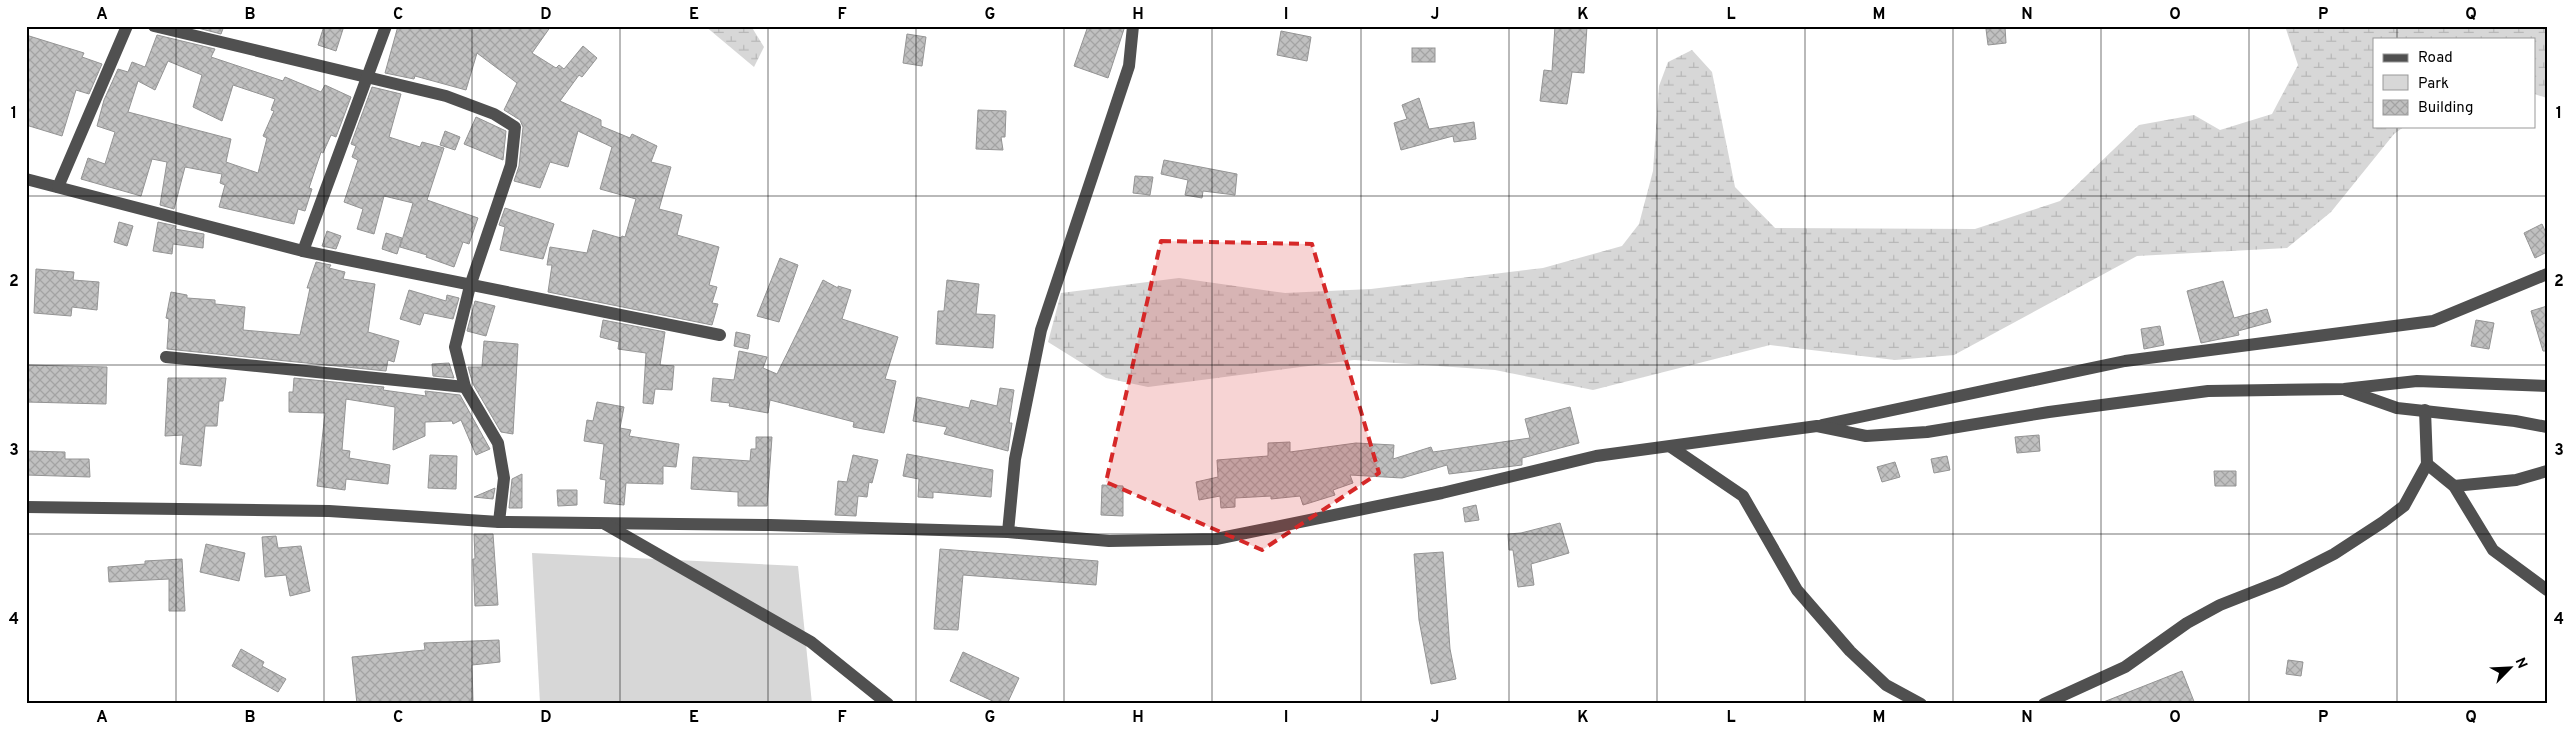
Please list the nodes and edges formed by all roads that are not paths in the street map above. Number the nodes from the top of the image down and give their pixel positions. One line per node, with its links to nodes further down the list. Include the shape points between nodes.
1 (127, 26): 7 (street)
2 (154, 26): 5 (street)
3 (386, 26): 5 (street)
4 (1133, 26): 26 (street, via 1129,66 1042,330 1015,459)
5 (367, 79): 8 (street); 10 (street, via 446,96 494,114 515,127 511,165)
6 (26, 179): 7 (street)
7 (58, 186): 8 (street)
8 (304, 251): 10 (street)
9 (2547, 274): 17 (street, via 2433,322 2125,361)
10 (470, 286): 11 (street); 14 (street, via 455,347)
11 (720, 335)
12 (166, 358): 14 (street)
13 (2547, 386): 15 (street, via 2417,381)
14 (465, 387): 24 (street, via 498,443 504,478)
15 (2344, 389): 16 (street, via 2397,408); 17 (street, via 2208,392 1918,432 1866,436)
16 (2425, 410): 18 (street); 20 (street)
17 (1817, 426): 19 (street)
18 (2547, 427)
19 (1671, 447): 26 (street, via 1596,456 1216,539 1109,541); 29 (street, via 1743,496 1803,597 1850,651 1886,684)
20 (2427, 464): 22 (street); 30 (street, via 2404,506 2334,554 2281,581 2220,605 2187,623 2125,667)
21 (2547, 471): 22 (street, via 2516,480)
22 (2454, 486): 27 (street, via 2493,550)
23 (26, 507): 24 (street, via 328,511)
24 (499, 522): 25 (street)
25 (603, 523): 26 (street); 28 (street, via 811,642)
26 (1008, 532)
27 (2547, 590)
28 (888, 704)
29 (1921, 704)
30 (2044, 704)

